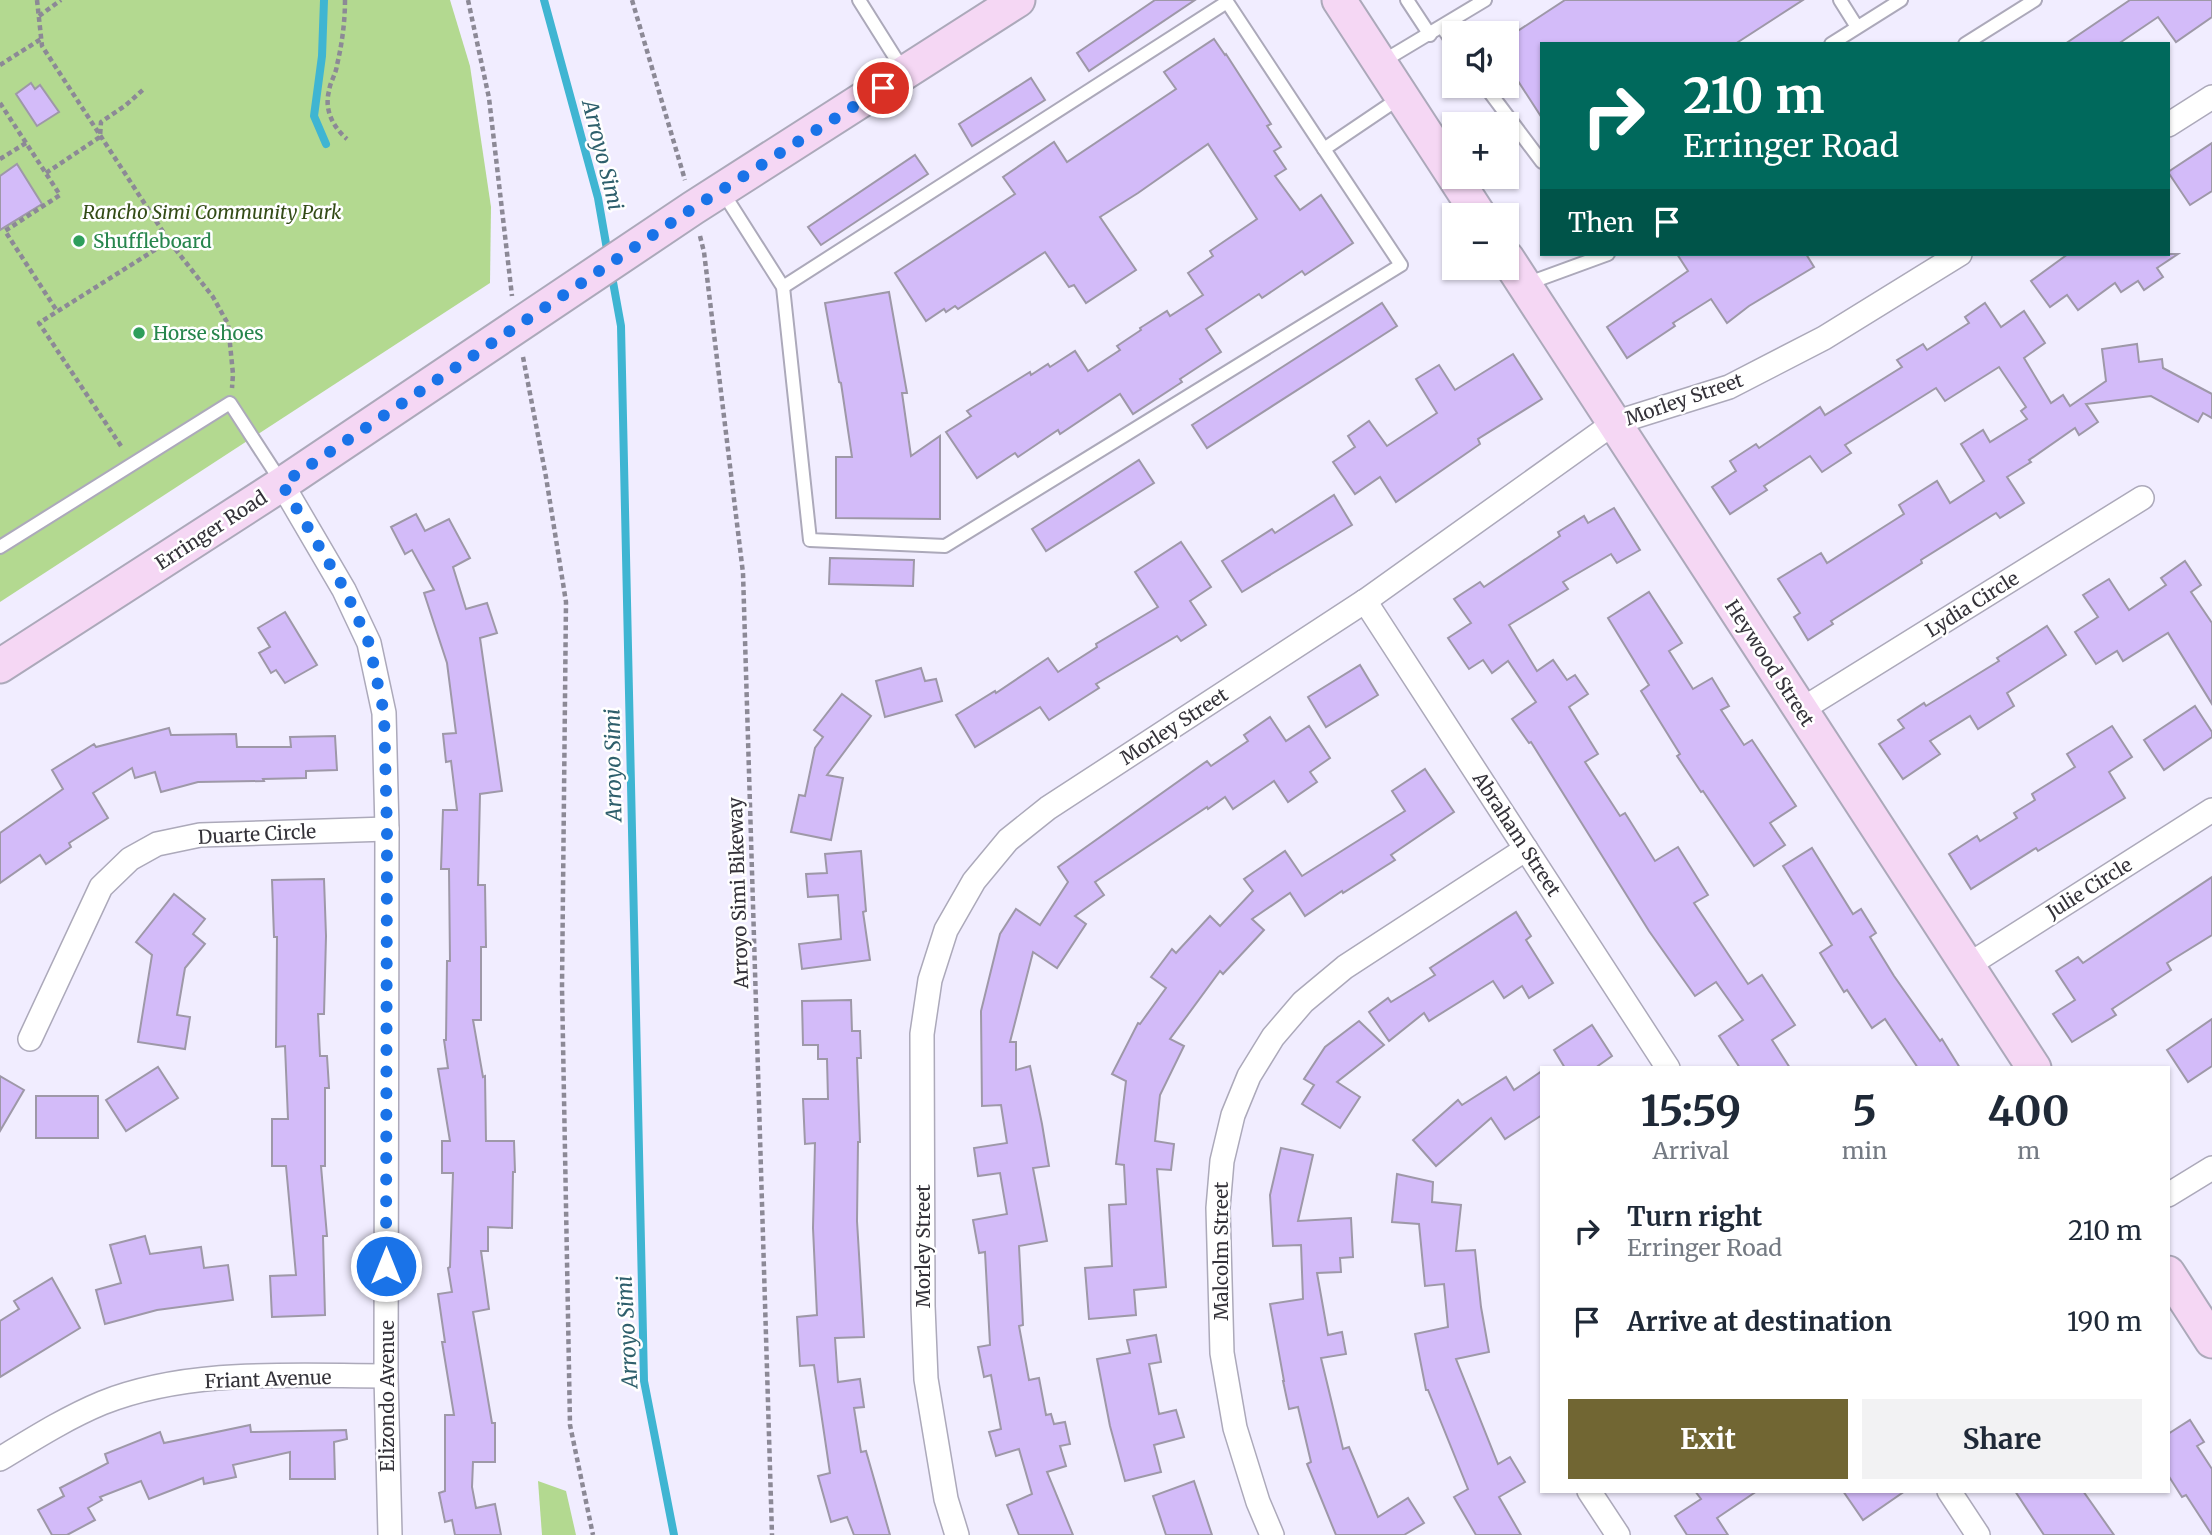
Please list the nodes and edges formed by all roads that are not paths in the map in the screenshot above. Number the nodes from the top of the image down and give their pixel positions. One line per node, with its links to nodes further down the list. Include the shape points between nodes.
1 (859, 0): 16 (lane)
2 (1018, 0): 16 (street, Erringer Road)
3 (1339, 0): 15 (street)
4 (1407, 0): 12 (lane)
5 (1485, 0): 9 (lane)
6 (1840, 0): 11 (lane)
7 (1900, 0): 11 (lane)
8 (2035, 0): 14 (lane)
9 (1452, 21)
10 (1442, 27): 12 (lane)
11 (1857, 27): 13 (lane)
12 (1430, 35): 15 (lane)
13 (1833, 42)
14 (1968, 42)
15 (1380, 62): 17 (street)
16 (906, 73): 23 (street, Erringer Road)
17 (1402, 96): 21 (lane); 24 (street)
18 (2212, 97): 20 (street)
19 (1494, 98): 22 (lane)
20 (2170, 124)
21 (1324, 149): 29 (lane, via 1227,2); 29 (lane, via 1401,265 945,546 810,540)
22 (1540, 159)
23 (722, 191): 29 (lane); 31 (street, Erringer Road)
24 (1471, 203)
25 (1597, 256): 27 (lane)
26 (1957, 256): 30 (street, Morley Street, via 1824,338 1729,387)
27 (1519, 270)
28 (1519, 277): 30 (street, Heywood Street)
29 (783, 287)
30 (1614, 423): 34 (street, Morley Street); 36 (street, Heywood Street)
31 (282, 484): 33 (lane, via 230,403); 35 (street, Erringer Road); 38 (street, Elizondo Avenue, via 345,590 369,643 384,713)
32 (2142, 498): 36 (street, Lydia Circle)
33 (0, 547)
34 (1366, 601): 39 (street, Abraham Street); 53 (street, Morley Street, via 1048,808 1008,840 974,881 946,930 930,980 922,1034 923,1306 926,1379 946,1499)
35 (0, 666)
36 (1801, 710): 40 (street, Heywood Street)
37 (2212, 810): 40 (street, Julie Circle)
38 (387, 830): 41 (street, Duarte Circle, via 200,835 157,844 130,859 101,887); 48 (street, Elizondo Avenue)
39 (1527, 849): 42 (street, Abraham Street); 54 (street, Malcolm Street, via 1345,967 1303,1002 1273,1037 1249,1076 1233,1115 1222,1161 1218,1208 1222,1353 1235,1428)
40 (1967, 966): 43 (street, Heywood Street)
41 (30, 1040)
42 (1667, 1066)
43 (2033, 1066)
44 (2212, 1168): 45 (street)
45 (2170, 1194)
46 (2170, 1276): 47 (street)
47 (2212, 1341)
48 (386, 1376): 49 (street, Friant Avenue, via 235,1376 149,1388 64,1420); 52 (street, Elizondo Avenue)
49 (0, 1460)
50 (1590, 1493): 55 (street)
51 (1950, 1493): 56 (street)
52 (390, 1535)
53 (957, 1535)
54 (1272, 1535)
55 (1618, 1535)
56 (1978, 1535)

